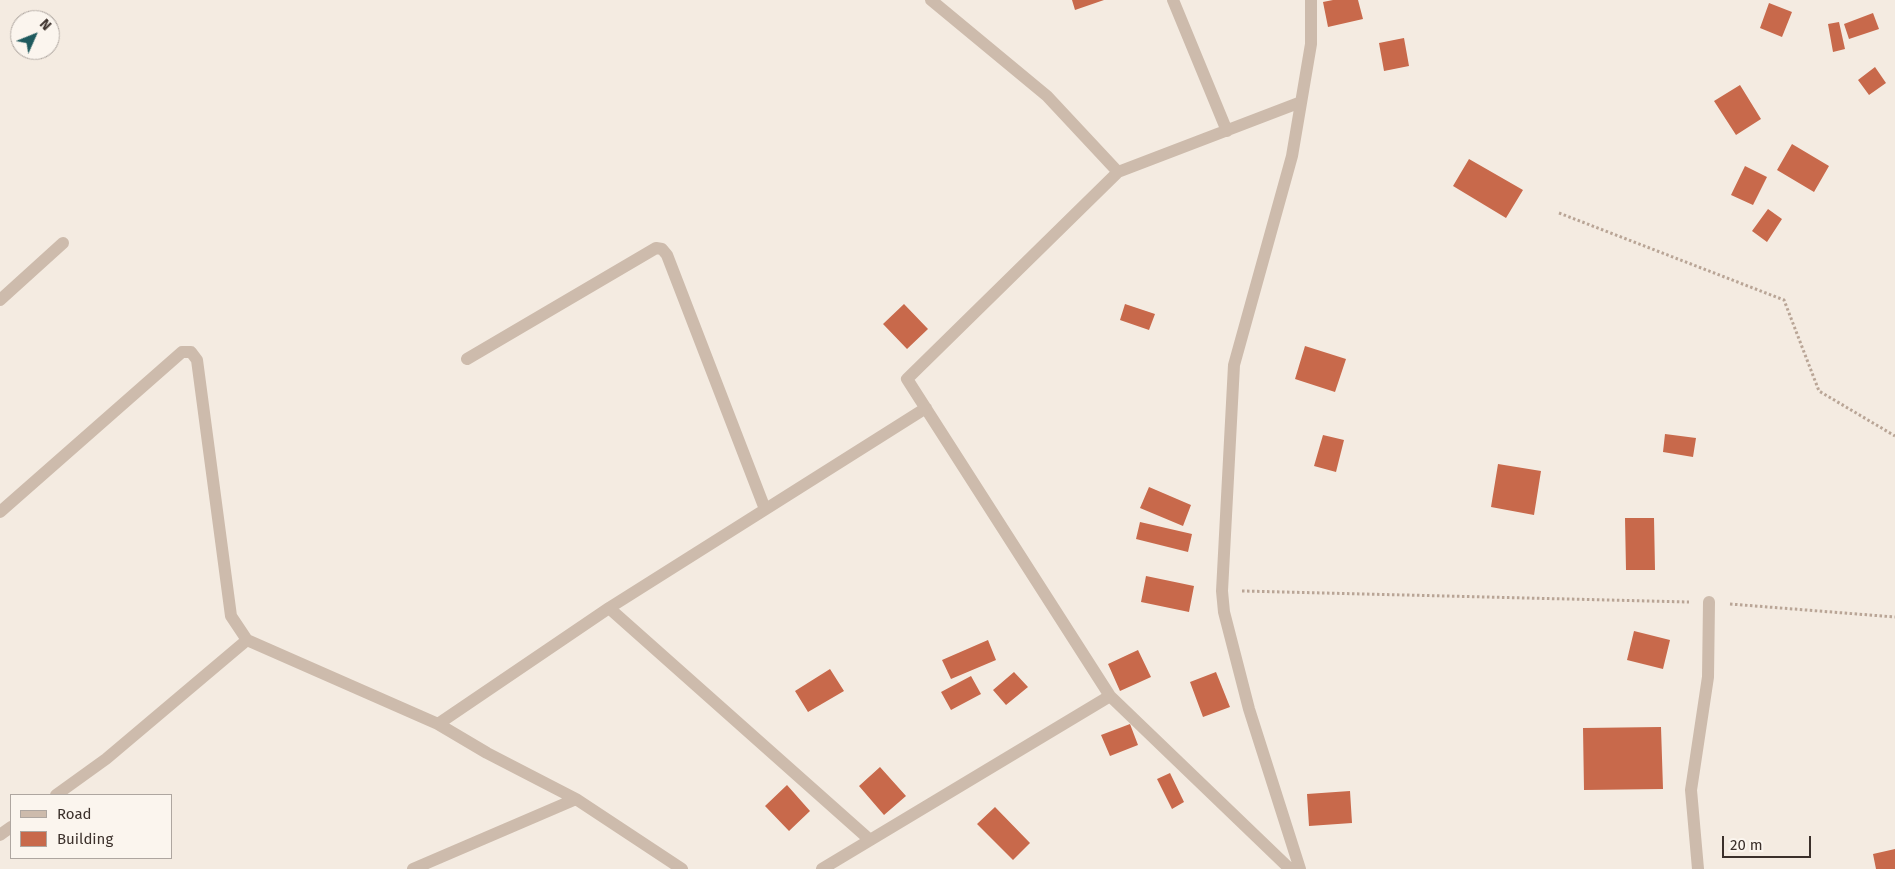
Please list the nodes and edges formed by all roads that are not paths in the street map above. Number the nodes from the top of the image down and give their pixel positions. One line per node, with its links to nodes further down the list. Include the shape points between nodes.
1 (931, 0): 6 (street, via 1047,96)
2 (1173, 0): 5 (street)
3 (1312, 0): 4 (street, via 1311,44)
4 (1301, 102): 5 (street); 25 (street, via 1292,156 1234,365 1222,591 1224,612 1249,708)
5 (1227, 130): 6 (street)
6 (1118, 172): 10 (street, via 907,379)
7 (64, 244): 8 (street)
8 (0, 300)
9 (467, 359): 11 (street, via 656,248 662,249)
10 (926, 408): 11 (street); 16 (street)
11 (765, 509): 14 (street)
12 (0, 512): 15 (street, via 182,352 190,352 197,360 231,616)
13 (1709, 602): 26 (street, via 1708,677 1691,790)
14 (609, 608): 17 (street); 20 (street)
15 (247, 640): 17 (street); 18 (street, via 106,759)
16 (1110, 696): 20 (street); 24 (street)
17 (438, 724): 19 (street)
18 (57, 794)
19 (576, 799): 21 (street); 22 (street)
20 (870, 840): 23 (street)
21 (413, 869)
22 (682, 869)
23 (822, 869)
24 (1290, 869)
25 (1300, 869)
26 (1698, 869)

